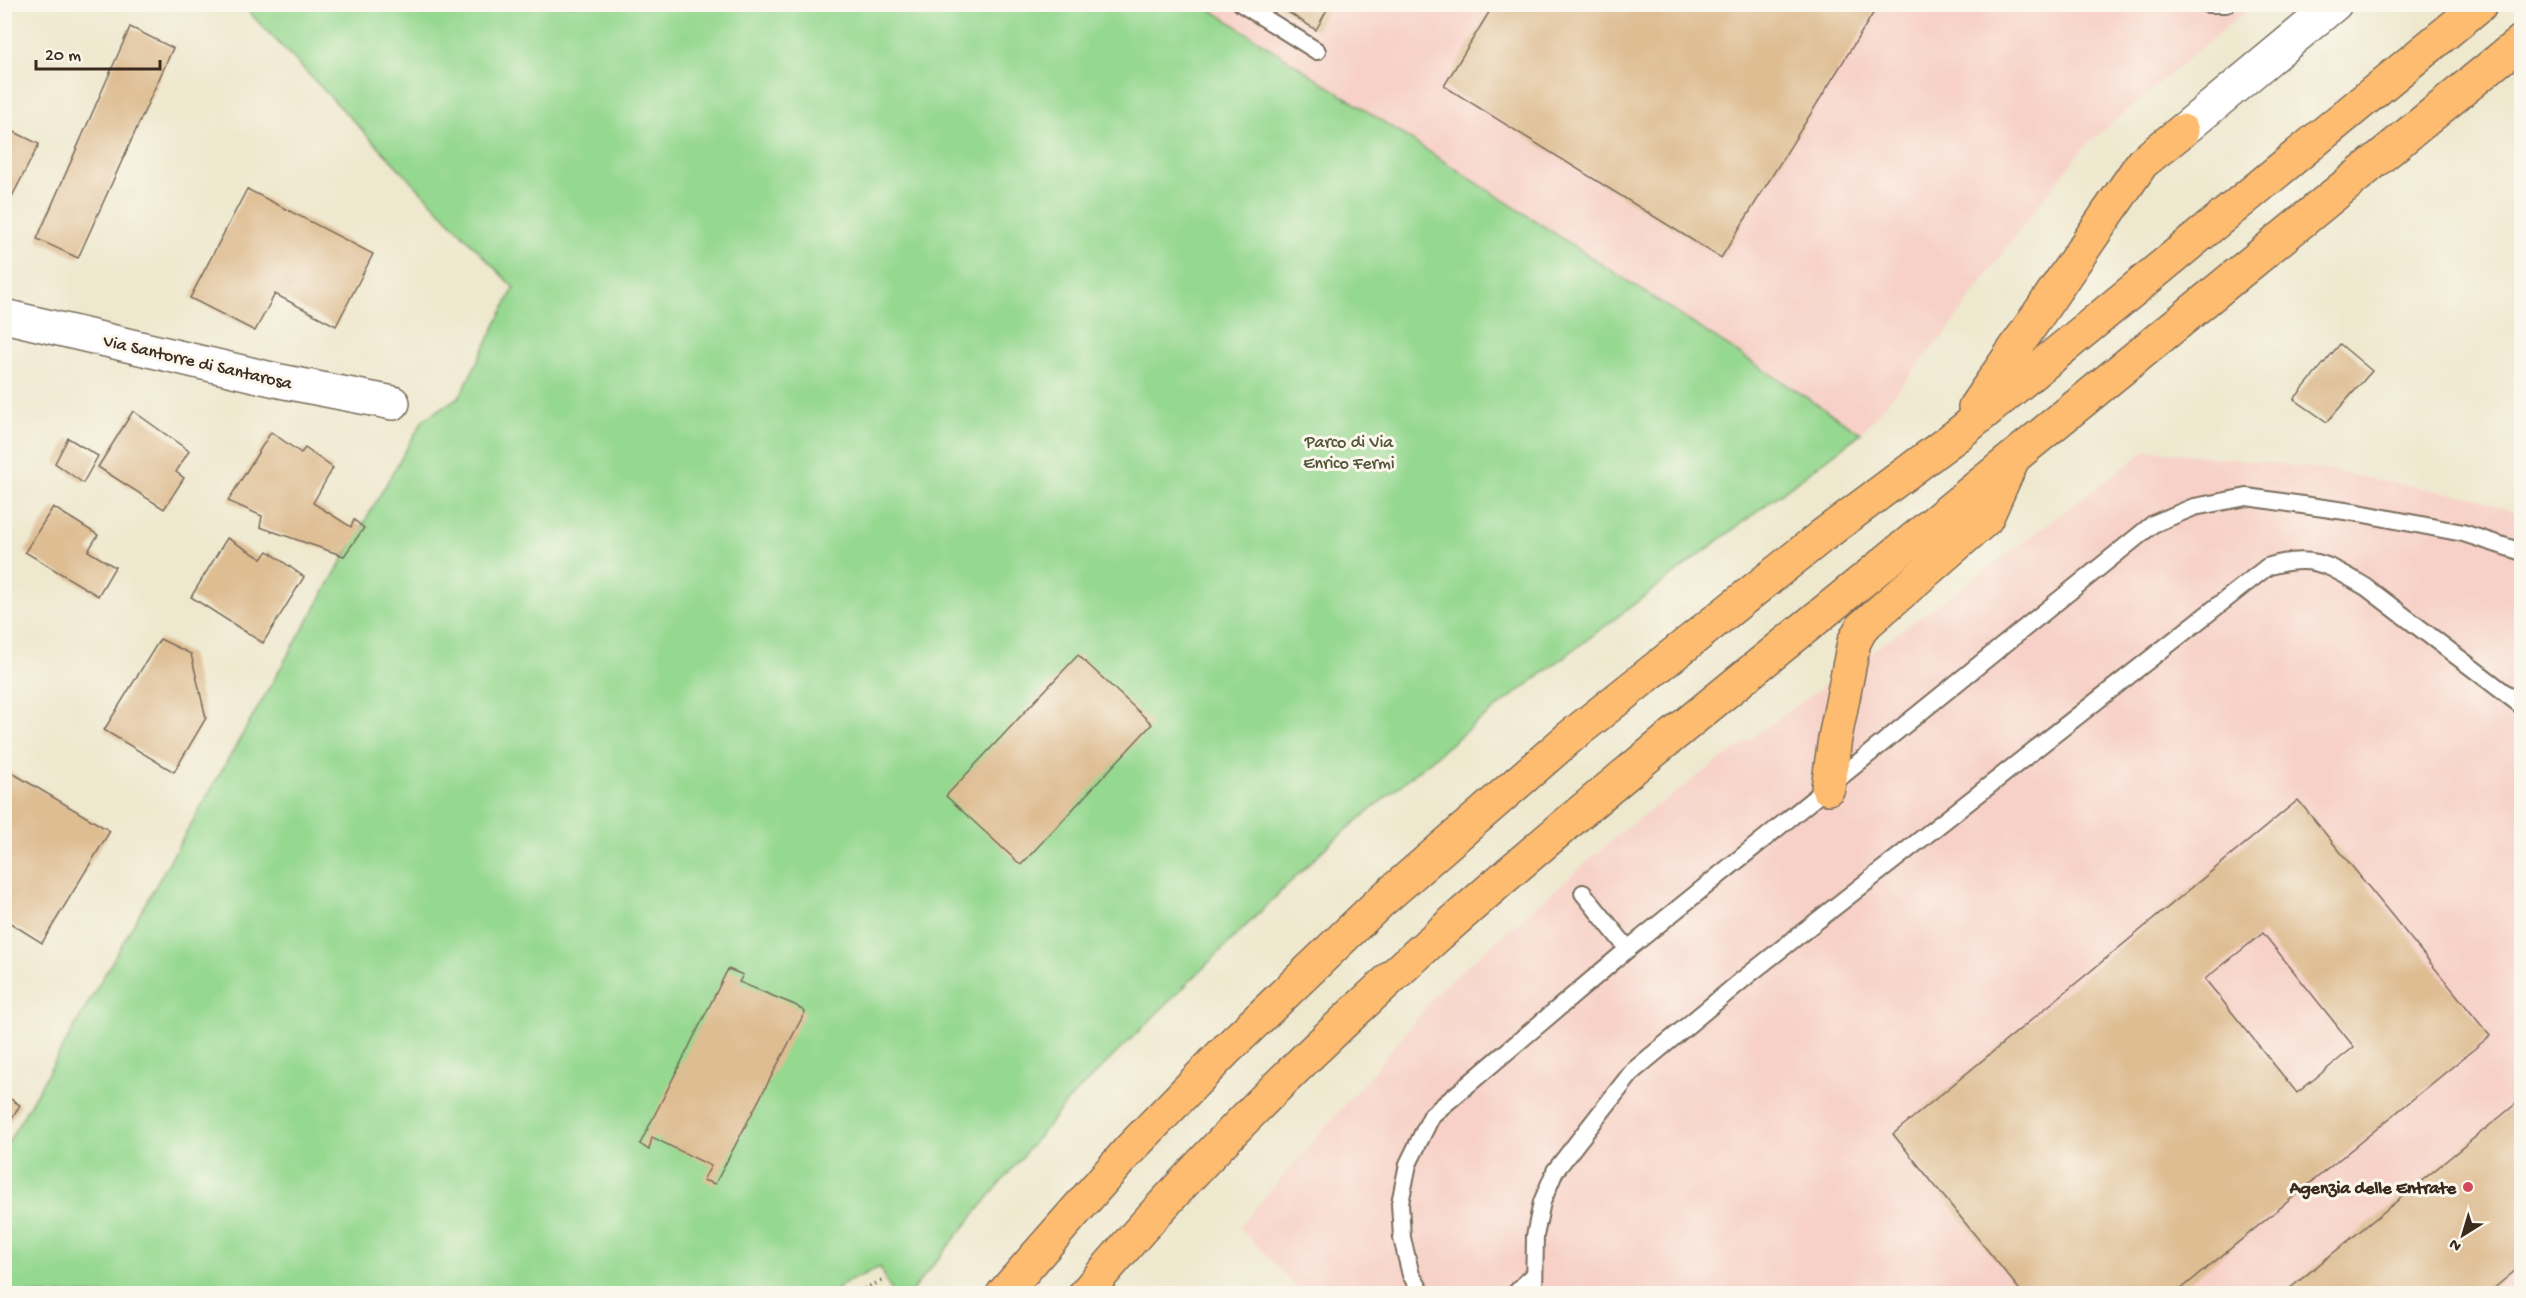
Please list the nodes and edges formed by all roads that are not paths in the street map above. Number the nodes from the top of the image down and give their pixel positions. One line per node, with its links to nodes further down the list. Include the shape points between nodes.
1 (1242, 4): 7 (lane)
2 (2207, 4): 3 (lane)
3 (2226, 4)
4 (2335, 4): 8 (street)
5 (2481, 4): 11 (main road)
6 (2522, 41): 12 (main road)
7 (1317, 51)
8 (2182, 131): 11 (main road, via 2142,163)
9 (4, 316): 10 (street, Via Santorre di Santarosa, via 280,381)
10 (393, 403)
11 (1956, 435): 19 (main road, via 1570,736 1379,903 1129,1150)
12 (2013, 458): 15 (main road, via 1986,519 1862,627 1854,642); 20 (main road, via 1595,797 1415,954 1245,1119 1137,1232)
13 (2522, 552): 15 (lane, via 2451,531 2247,497 2194,507 2153,524)
14 (2522, 706): 18 (lane, via 2367,587 2338,571 2310,560 2267,567 1747,976 1633,1071 1555,1171 1542,1202)
15 (1828, 788): 17 (lane)
16 (1583, 893): 17 (lane)
17 (1628, 949): 21 (lane, via 1432,1115 1408,1164 1400,1203 1402,1238 1411,1275)
18 (1533, 1275): 22 (lane); 23 (lane)
19 (1003, 1293)
20 (1085, 1293)
21 (1423, 1293)
22 (1515, 1293)
23 (1534, 1293)

